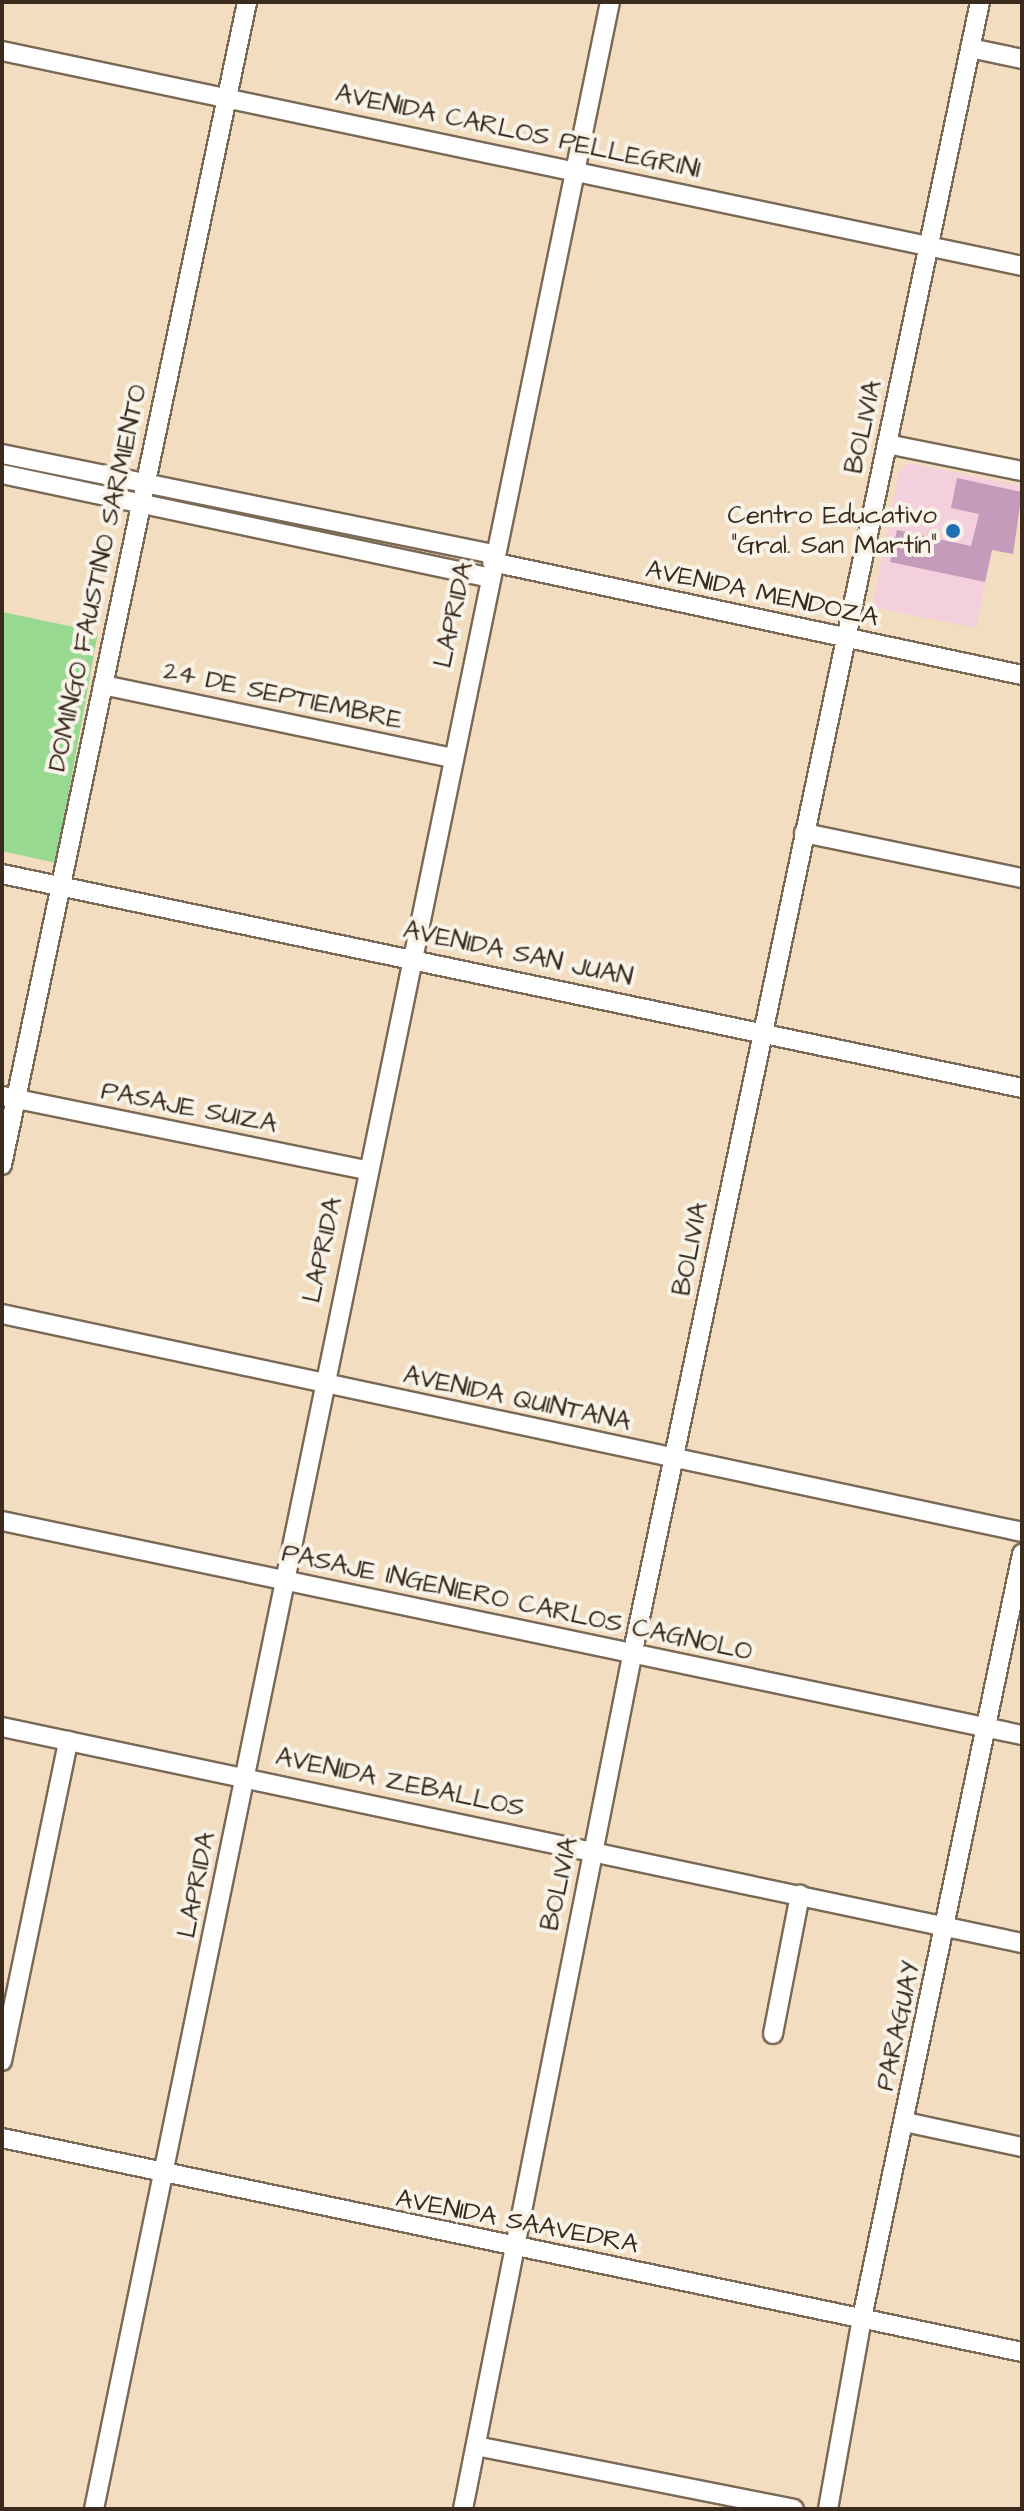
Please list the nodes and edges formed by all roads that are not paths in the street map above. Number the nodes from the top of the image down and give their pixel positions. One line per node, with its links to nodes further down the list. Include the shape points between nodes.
1 (247, 2): 7 (street, DOMINGO FAUSTINO SARMIENTO)
2 (610, 2): 8 (street, LAPRIDA)
3 (980, 2): 4 (street, BOLIVIA)
4 (970, 48): 6 (street); 9 (street, BOLIVIA)
5 (2, 51): 7 (street, AVENIDA CARLOS PELLEGRINI)
6 (1022, 59)
7 (227, 97): 8 (street, AVENIDA CARLOS PELLEGRINI); 15 (street, DOMINGO FAUSTINO SARMIENTO)
8 (575, 170): 9 (street, AVENIDA CARLOS PELLEGRINI); 17 (street, LAPRIDA)
9 (927, 246): 10 (street, AVENIDA CARLOS PELLEGRINI); 11 (street, BOLIVIA)
10 (1022, 266)
11 (887, 444): 13 (street); 18 (street, BOLIVIA)
12 (2, 454): 15 (street, AVENIDA MENDOZA)
13 (1022, 471)
14 (2, 474): 16 (street, AVENIDA MENDOZA)
15 (143, 483): 16 (street, DOMINGO FAUSTINO SARMIENTO); 17 (street, AVENIDA MENDOZA)
16 (140, 503): 17 (street, AVENIDA MENDOZA); 20 (street, DOMINGO FAUSTINO SARMIENTO)
17 (491, 564): 18 (street, AVENIDA MENDOZA); 21 (street, LAPRIDA)
18 (846, 638): 19 (street, AVENIDA MENDOZA); 22 (street, BOLIVIA)
19 (1022, 675)
20 (103, 685): 21 (street, 24 DE SEPTIEMBRE); 25 (street, DOMINGO FAUSTINO SARMIENTO)
21 (452, 758): 26 (street, LAPRIDA)
22 (804, 833): 24 (street); 27 (street, BOLIVIA)
23 (2, 874): 25 (street, AVENIDA SAN JUAN)
24 (1022, 878)
25 (59, 886): 26 (street, AVENIDA SAN JUAN); 29 (street, DOMINGO FAUSTINO SARMIENTO)
26 (410, 957): 27 (street, AVENIDA SAN JUAN); 31 (street, LAPRIDA)
27 (761, 1033): 28 (street, AVENIDA SAN JUAN); 34 (street, BOLIVIA)
28 (1022, 1088)
29 (9, 1098): 30 (street, DOMINGO FAUSTINO SARMIENTO); 31 (street, PASAJE SUIZA)
30 (2, 1165)
31 (366, 1170): 33 (street, LAPRIDA)
32 (2, 1314): 33 (street, AVENIDA QUINTANA)
33 (322, 1383): 34 (street, AVENIDA QUINTANA); 38 (street, LAPRIDA)
34 (675, 1459): 36 (street, AVENIDA QUINTANA); 39 (street, BOLIVIA)
35 (2, 1521): 38 (street, PASAJE INGENIERO CARLOS CAGNOLO)
36 (1022, 1532)
37 (1022, 1554): 41 (street, PARAGUAY)
38 (283, 1580): 39 (street, PASAJE INGENIERO CARLOS CAGNOLO); 44 (street, LAPRIDA)
39 (632, 1656): 41 (street, PASAJE INGENIERO CARLOS CAGNOLO); 45 (street, BOLIVIA)
40 (2, 1727): 43 (street, AVENIDA ZEBALLOS)
41 (986, 1728): 42 (street, PASAJE INGENIERO CARLOS CAGNOLO); 47 (street, PARAGUAY)
42 (1022, 1735)
43 (68, 1741): 44 (street, AVENIDA ZEBALLOS); 50 (street)
44 (244, 1777): 45 (street, AVENIDA ZEBALLOS); 54 (street, LAPRIDA)
45 (594, 1851): 46 (street, AVENIDA ZEBALLOS); 55 (street, BOLIVIA)
46 (800, 1895): 47 (street, AVENIDA ZEBALLOS); 49 (street)
47 (946, 1927): 48 (street, AVENIDA ZEBALLOS); 51 (street, PARAGUAY)
48 (1022, 1943)
49 (773, 2034)
50 (2, 2061)
51 (905, 2122): 53 (street); 56 (street, PARAGUAY)
52 (2, 2138): 54 (street, AVENIDA SAAVEDRA)
53 (1022, 2147)
54 (166, 2176): 55 (street, AVENIDA SAAVEDRA); 59 (street, LAPRIDA)
55 (512, 2249): 56 (street, AVENIDA SAAVEDRA); 58 (street, BOLIVIA)
56 (862, 2318): 57 (street, AVENIDA SAAVEDRA); 62 (street, PARAGUAY)
57 (1022, 2352)
58 (476, 2446): 60 (street, BOLIVIA); 61 (street)
59 (94, 2509)
60 (463, 2509)
61 (794, 2509)
62 (828, 2509)

